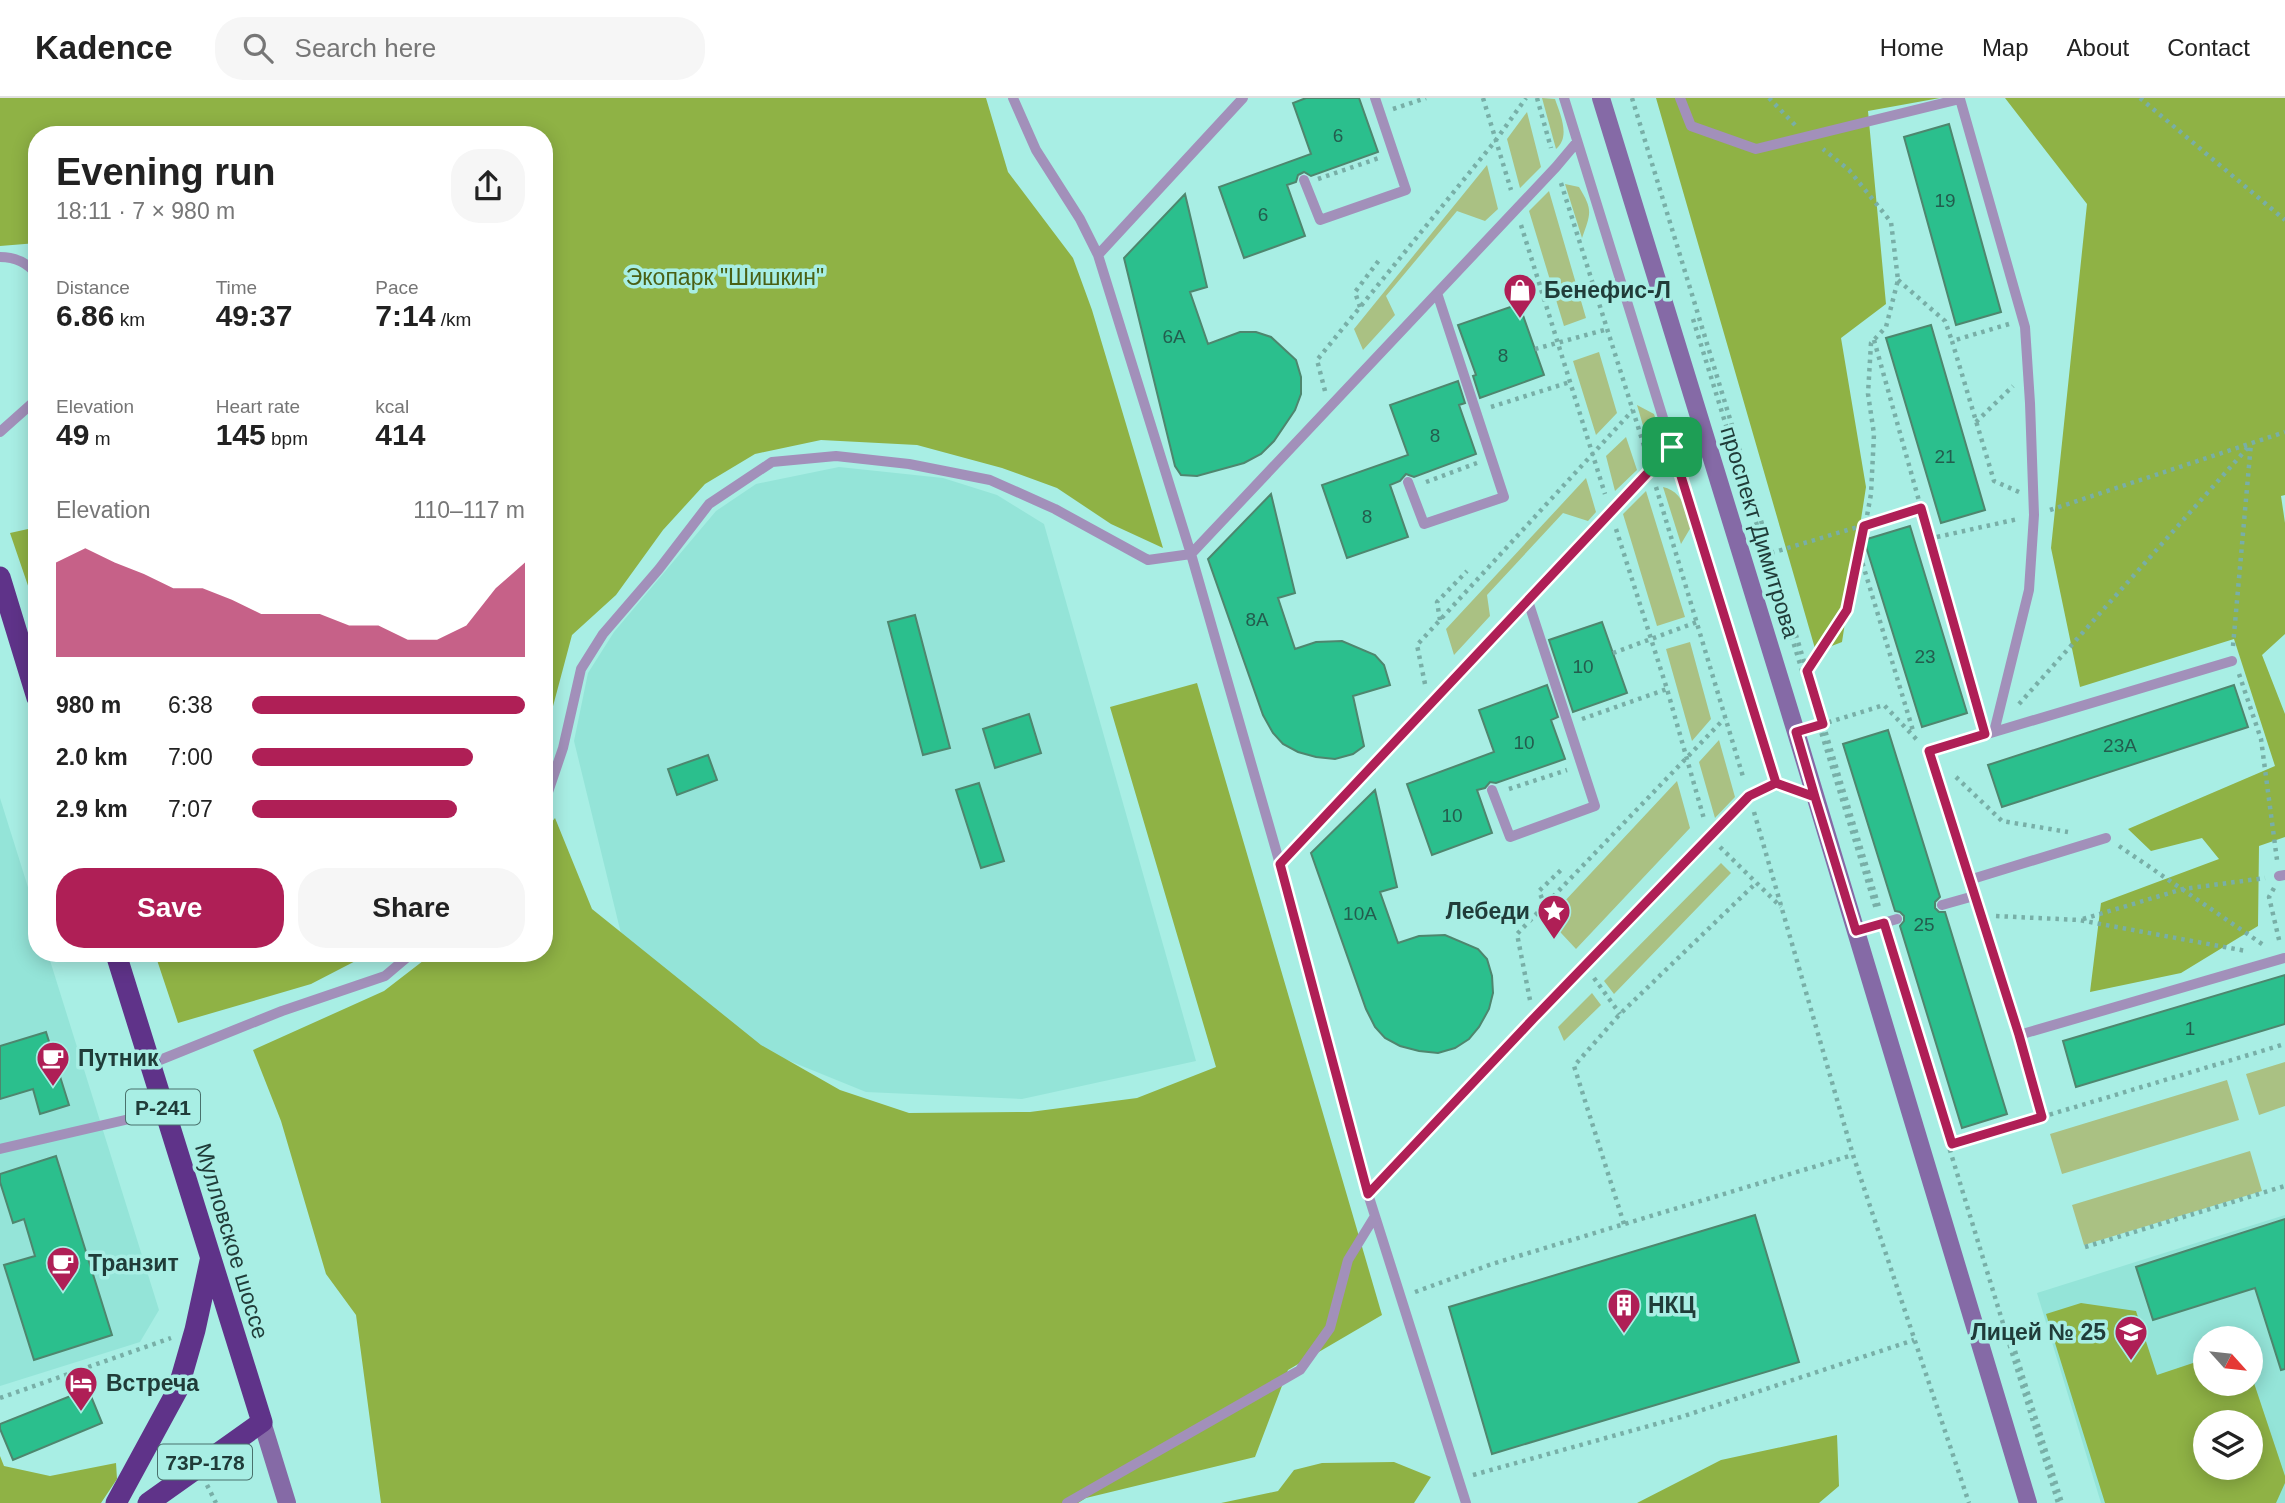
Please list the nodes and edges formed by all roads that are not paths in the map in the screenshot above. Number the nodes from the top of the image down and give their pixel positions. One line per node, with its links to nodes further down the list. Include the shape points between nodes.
1 (1013, 98): 9 (lane, via 1036,150)
2 (1243, 98): 9 (lane)
3 (1375, 98): 8 (lane, via 1406,190 1320,220)
4 (1564, 98): 7 (lane)
5 (1601, 98): 26 (main road, проспект Димитрова)
6 (1680, 98): 22 (lane, via 1691,126 1756,149 1960,99 2023,320 2028,370 2034,516 2029,590)
7 (1577, 142): 12 (lane); 15 (lane)
8 (1305, 181)
9 (1098, 255): 17 (lane)
10 (0, 257): 11 (lane)
11 (28, 264)
12 (1437, 293): 16 (lane, via 1503,497 1424,524); 17 (lane)
13 (28, 407): 14 (lane)
14 (0, 432)
15 (1672, 447): 19 (lane); 24 (lane)
16 (1409, 485)
17 (1191, 554): 23 (lane, via 1148,560 990,480 909,464 836,457 772,463 709,504 603,634 581,669); 28 (lane)
18 (0, 577): 21 (highway)
19 (1528, 601): 25 (lane, via 1595,806 1510,836); 28 (lane)
20 (2232, 661): 22 (lane)
21 (28, 669)
22 (1990, 733): 29 (lane, via 1929,751)
23 (553, 777)
24 (1776, 783): 26 (lane); 40 (lane, via 1749,796)
25 (1493, 792)
26 (1815, 797): 33 (main road, проспект Димитрова)
27 (2106, 838): 29 (lane)
28 (1280, 864): 40 (lane)
29 (1969, 880): 30 (lane)
30 (1974, 896): 31 (lane); 34 (lane, via 2019,1035)
31 (1942, 905)
32 (1898, 919): 33 (lane)
33 (1856, 931): 49 (main road, проспект Димитрова)
34 (2284, 958)
35 (118, 962): 37 (highway, Мулловское шоссе / Р-241)
36 (402, 962): 37 (lane, via 385,976)
37 (150, 1064): 38 (highway, Мулловское шоссе / Р-241)
38 (164, 1111): 39 (lane); 42 (highway, Мулловское шоссе / Р-241)
39 (0, 1149)
40 (1368, 1194): 41 (lane)
41 (1375, 1216): 47 (lane, via 1348,1260 1330,1328 1300,1370); 48 (lane)
42 (210, 1259): 43 (highway, Мулловское шоссе / Р-241); 44 (highway, Р-241, via 178,1389)
43 (262, 1422): 45 (highway, 73Р-178); 46 (main road, Мулловское шоссе)
44 (116, 1503)
45 (148, 1503)
46 (287, 1503)
47 (1067, 1503)
48 (1466, 1503)
49 (2028, 1503)

